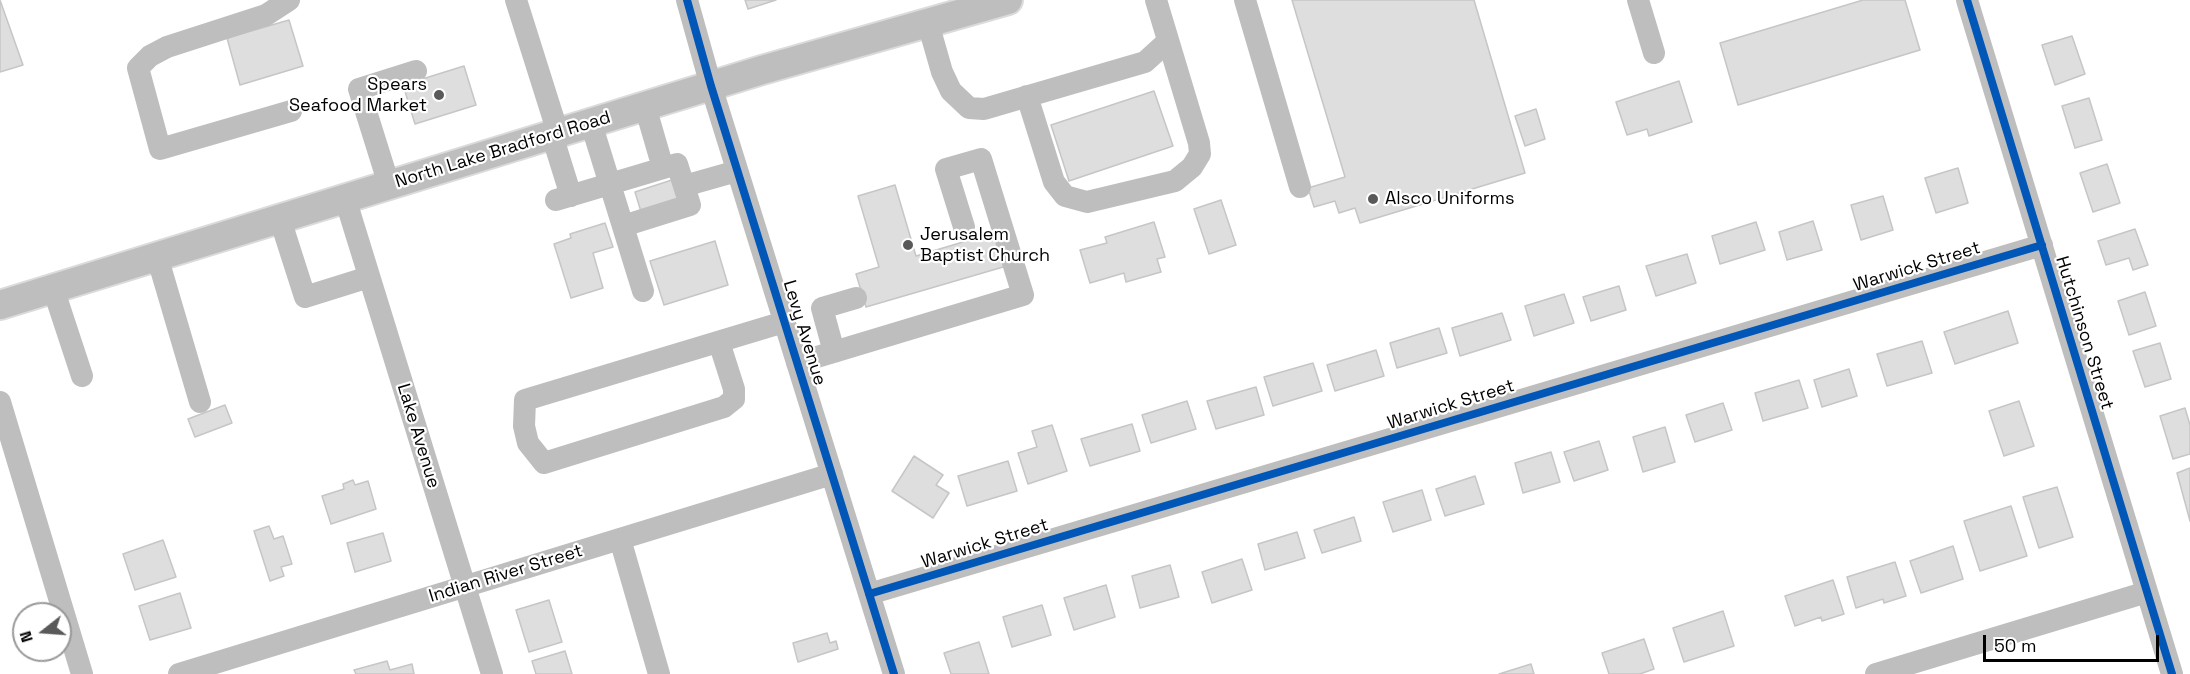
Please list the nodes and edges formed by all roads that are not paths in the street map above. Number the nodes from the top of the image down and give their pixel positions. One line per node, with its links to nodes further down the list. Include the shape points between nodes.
1 (289, 0): 16 (street, via 266,15 167,47 138,68 160,149)
2 (516, 0): 18 (street)
3 (687, 0): 13 (street, Levy Avenue)
4 (1008, 0): 9 (main road, North Lake Bradford Road)
5 (1156, 0): 10 (street)
6 (1245, 0): 24 (street)
7 (1638, 0): 11 (street)
8 (1968, 0): 29 (street, Hutchinson Street)
9 (928, 23): 13 (main road, North Lake Bradford Road); 14 (street, via 951,91 969,108 984,109)
10 (1168, 41): 14 (street, via 1145,62); 14 (street, via 1200,154 1192,167 1174,180 1087,202 1065,196 1054,182)
11 (1654, 53)
12 (416, 71): 22 (street, via 359,89)
13 (711, 86): 15 (main road, North Lake Bradford Road); 20 (street, Levy Avenue)
14 (1027, 96)
15 (645, 106): 17 (main road, North Lake Bradford Road); 19 (street)
16 (291, 111)
17 (591, 123): 18 (main road, North Lake Bradford Road); 21 (street)
18 (555, 134): 21 (street, via 564,198); 22 (main road, North Lake Bradford Road)
19 (663, 168): 21 (street); 23 (street, via 677,164)
20 (737, 171): 23 (street); 36 (street, Levy Avenue)
21 (610, 184): 27 (street)
22 (389, 185): 25 (main road, North Lake Bradford Road)
23 (684, 186): 27 (street, via 690,205)
24 (1300, 187)
25 (345, 198): 26 (main road, North Lake Bradford Road); 31 (street, Lake Avenue)
26 (280, 219): 30 (main road, North Lake Bradford Road); 31 (street, via 305,297)
27 (623, 226): 33 (street)
28 (964, 227): 38 (street, via 946,169 981,159 1023,295)
29 (2042, 246): 47 (street, Hutchinson Street); 48 (street, Warwick Street)
30 (157, 256): 32 (main road, North Lake Bradford Road); 42 (street)
31 (369, 277): 46 (street, Lake Avenue)
32 (53, 288): 35 (main road, North Lake Bradford Road); 40 (street)
33 (643, 291)
34 (856, 298): 38 (street, via 822,308)
35 (0, 305)
36 (784, 322): 37 (street); 39 (street, Levy Avenue)
37 (719, 342): 37 (street, via 734,389 734,399 724,407 544,463 528,443 525,400)
38 (834, 352): 39 (street)
39 (797, 363): 44 (street, Levy Avenue)
40 (82, 376)
41 (0, 402): 43 (street)
42 (200, 402)
43 (6, 449): 49 (street)
44 (832, 474): 45 (street, Indian River Street); 48 (street, Levy Avenue)
45 (620, 539): 46 (street, Indian River Street); 52 (street)
46 (465, 586): 50 (street, Indian River Street); 51 (street, Lake Avenue)
47 (2147, 592): 54 (street); 55 (street, Hutchinson Street)
48 (869, 594): 53 (street, Levy Avenue)
49 (82, 674)
50 (179, 674)
51 (492, 674)
52 (659, 674)
53 (894, 674)
54 (1876, 674)
55 (2172, 674)

